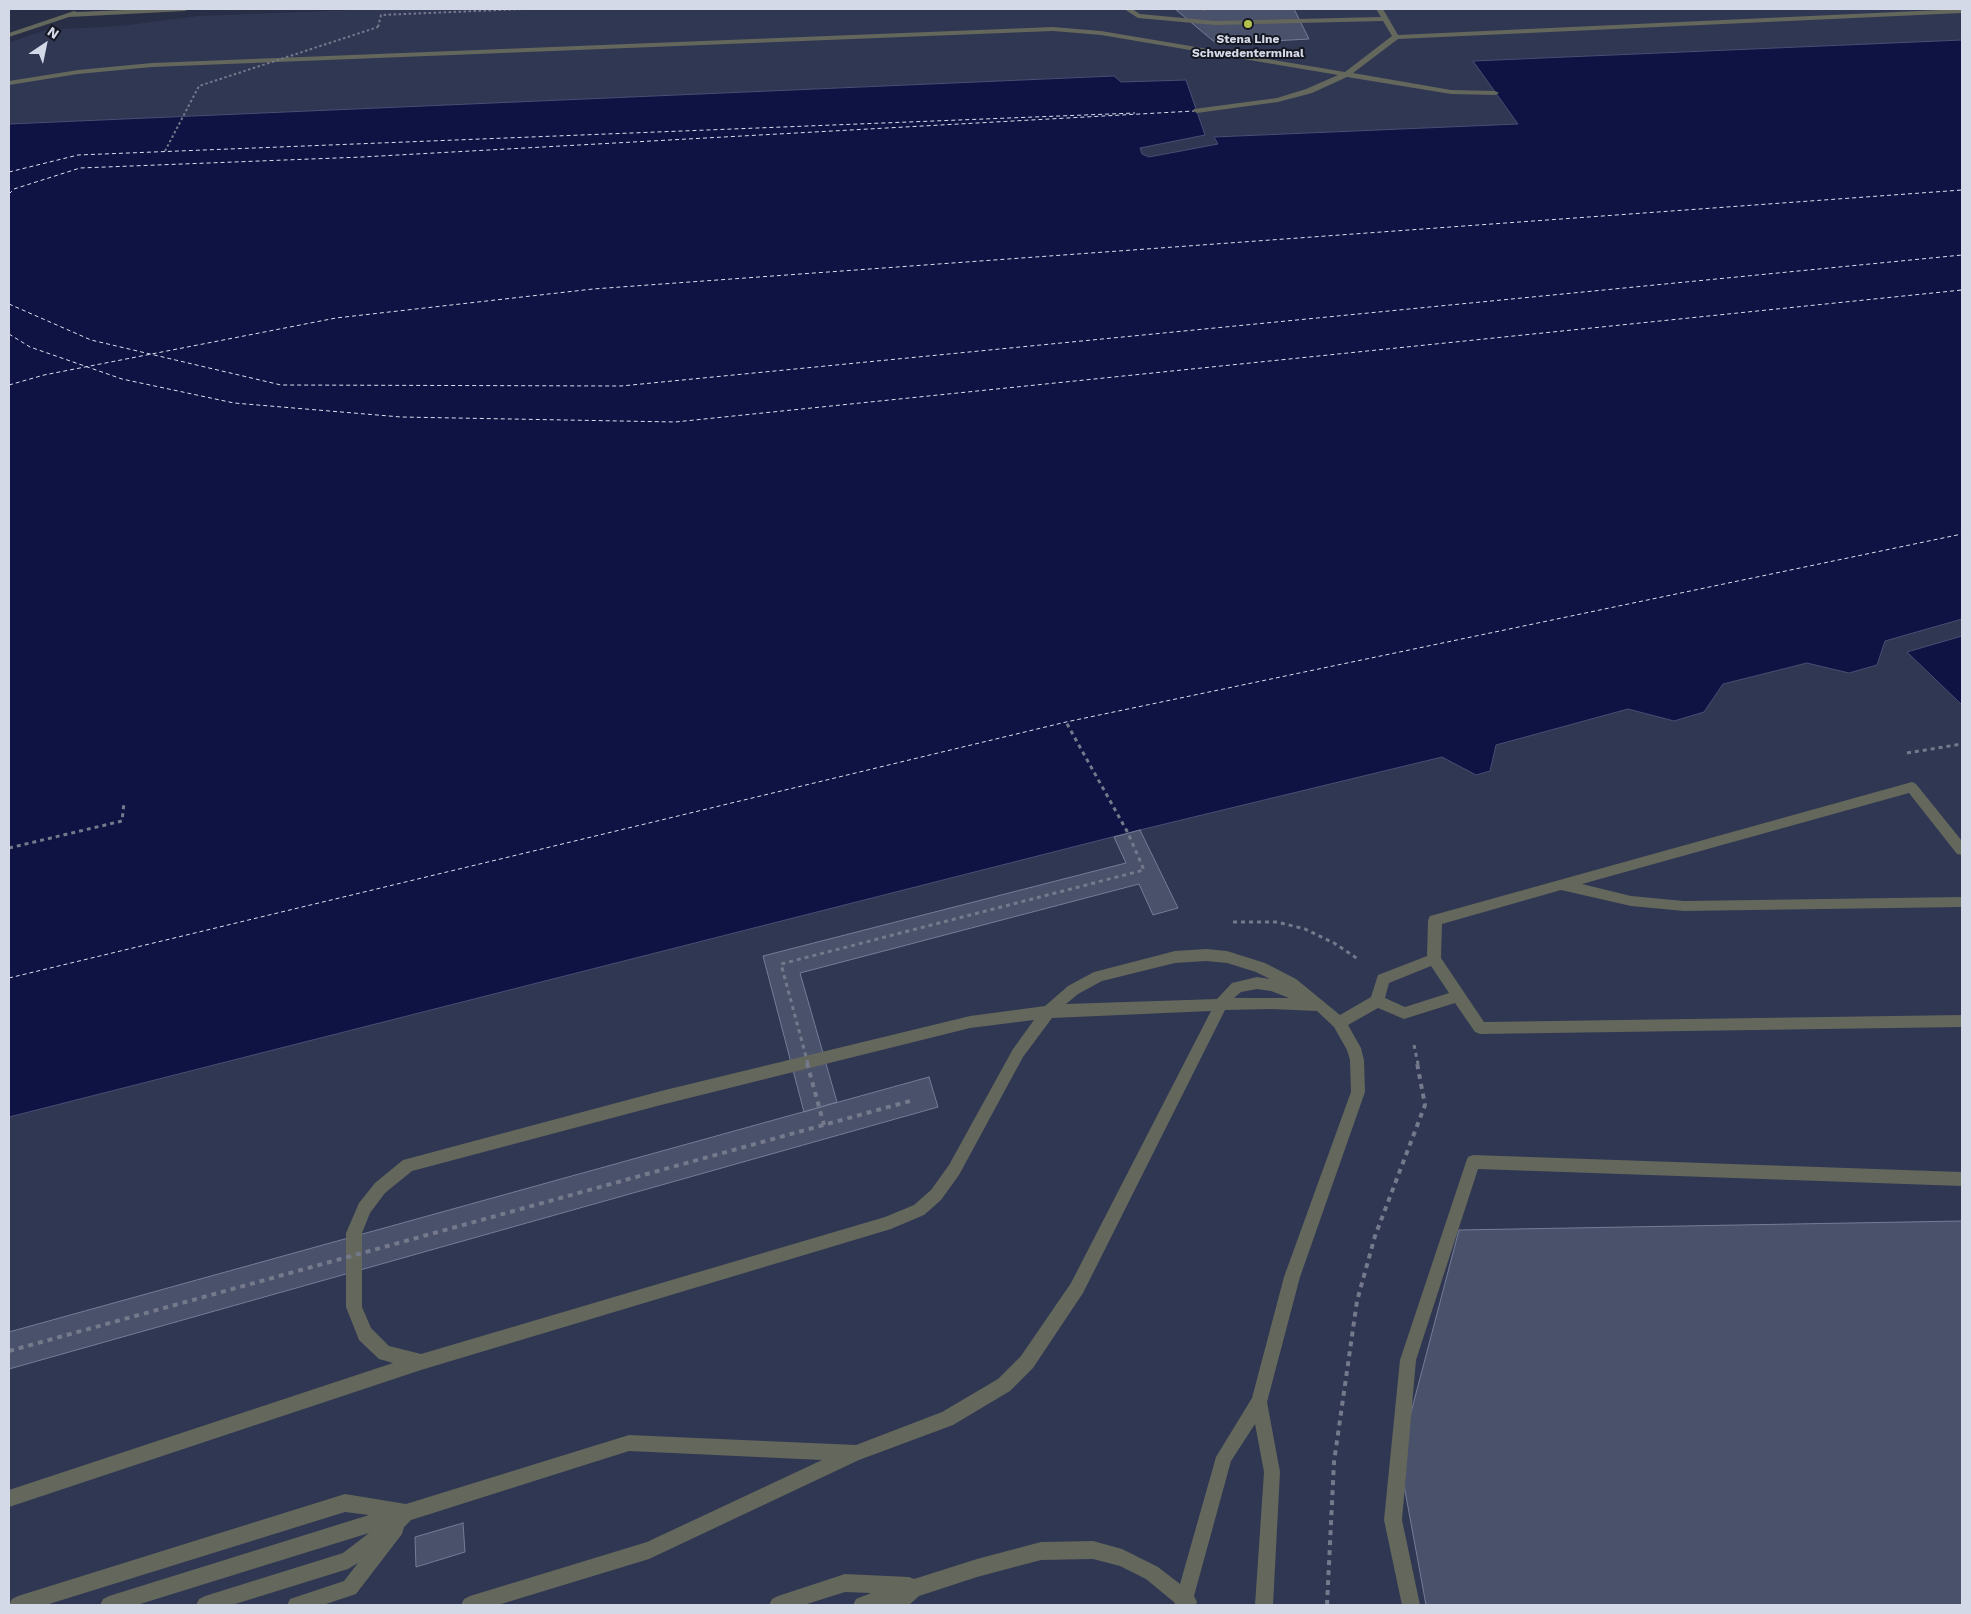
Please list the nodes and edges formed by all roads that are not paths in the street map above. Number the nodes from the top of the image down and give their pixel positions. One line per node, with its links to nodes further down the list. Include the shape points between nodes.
1 (86, 9): 6 (lane)
2 (185, 9): 6 (lane)
3 (1128, 9): 7 (lane, via 1138,16 1215,23)
4 (1380, 9): 7 (lane)
5 (1962, 11): 9 (lane)
6 (67, 15): 8 (lane)
7 (1386, 19): 9 (lane)
8 (9, 35)
9 (1396, 36): 10 (lane)
10 (1347, 74): 11 (lane, via 1101,33 1053,29 152,65); 12 (lane, via 1450,92); 13 (lane, via 1309,91 1278,100)
11 (9, 83)
12 (1496, 93)
13 (1197, 111)
14 (1962, 850): 15 (lane, via 1912,787)
15 (1560, 884): 16 (lane, via 1630,901 1684,906); 17 (lane, via 1435,920)
16 (1962, 902)
17 (1434, 960): 18 (lane); 19 (lane, via 1383,979)
18 (1458, 996): 19 (lane, via 1404,1013); 23 (lane, via 1480,1028)
19 (1377, 1001): 24 (lane)
20 (1320, 1005): 21 (lane); 21 (lane, via 1282,988 1257,983 1237,987); 22 (lane, via 1291,983 1260,967 1236,959 1206,955 1175,957 1099,976 1073,990); 24 (lane)
21 (1220, 1006): 22 (lane); 28 (lane, via 1077,1288 1027,1362 1004,1385 964,1410)
22 (1048, 1012): 26 (lane, via 1018,1053 954,1170 936,1195 919,1210 886,1224); 26 (lane, via 970,1022 849,1050 408,1165 380,1188 364,1208 354,1233 354,1307 365,1334 385,1353)
23 (1962, 1021)
24 (1339, 1023): 27 (lane, via 1354,1048 1358,1092 1292,1277)
25 (1962, 1178): 42 (lane, via 1473,1162 1408,1360 1393,1520)
26 (421, 1362): 29 (lane)
27 (1259, 1402): 32 (lane, via 1224,1457); 41 (lane, via 1272,1472)
28 (856, 1453): 30 (lane, via 629,1443); 37 (lane, via 649,1550)
29 (9, 1499)
30 (409, 1512): 33 (lane, via 345,1503); 34 (lane); 35 (lane, via 348,1560); 36 (lane, via 350,1588)
31 (916, 1587): 32 (lane, via 1041,1551 1094,1550 1122,1558 1152,1573); 38 (lane, via 845,1583); 39 (lane); 40 (lane)
32 (1186, 1603)
33 (18, 1605)
34 (110, 1605)
35 (205, 1605)
36 (296, 1605)
37 (470, 1605)
38 (778, 1605)
39 (862, 1605)
40 (896, 1605)
41 (1264, 1605)
42 (1411, 1605)

